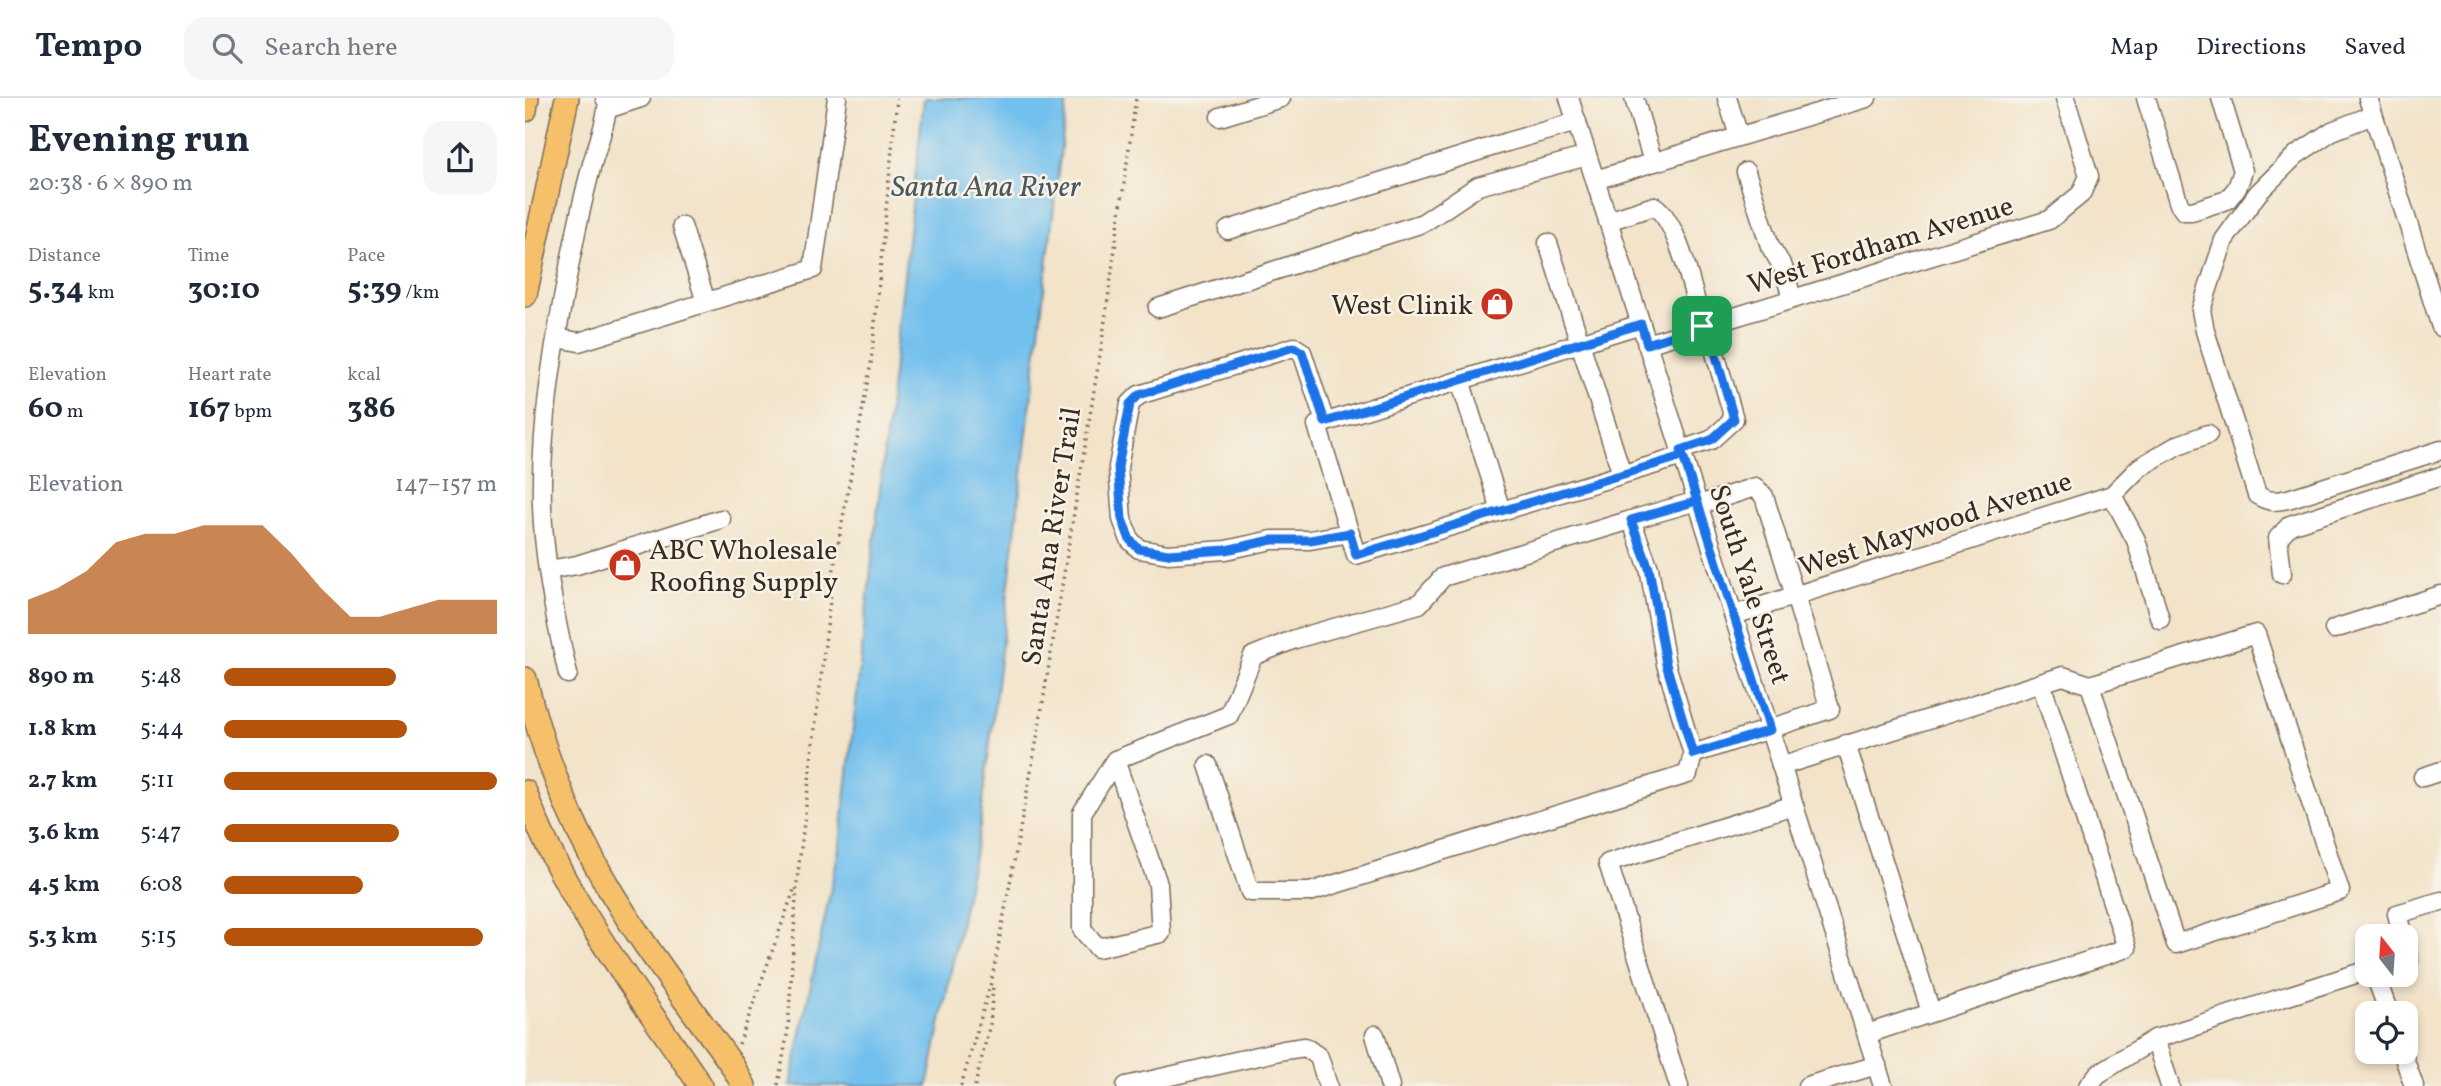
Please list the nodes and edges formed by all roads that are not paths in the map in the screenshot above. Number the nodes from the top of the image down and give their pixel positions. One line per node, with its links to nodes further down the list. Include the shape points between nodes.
1 (527, 98): 17 (main road)
2 (567, 98): 30 (main road)
3 (641, 98): 14 (street)
4 (837, 98): 32 (street, via 813,269)
5 (1281, 98): 18 (street)
6 (1569, 98): 19 (street, South Yale Street)
7 (1634, 98): 22 (street)
8 (1727, 98): 20 (street)
9 (1867, 98): 13 (street)
10 (2066, 98): 31 (street, West Fordham Avenue, via 2089,176 2081,194 2049,220)
11 (2146, 98): 12 (street, via 2179,204 2184,211 2192,211 2227,200 2243,171)
12 (2221, 98)
13 (1845, 101): 15 (street)
14 (606, 104): 37 (street, via 606,122 571,257)
15 (1812, 106): 20 (street)
16 (2371, 107): 29 (street); 43 (street, via 2296,155 2258,193 2224,240 2201,310 2257,495 2274,502 2288,499)
17 (525, 110)
18 (1220, 117)
19 (1577, 122): 21 (street, South Yale Street); 27 (street)
20 (1739, 136): 22 (street)
21 (1587, 156): 24 (street, South Yale Street); 33 (street, via 1479,186 1423,223)
22 (1653, 162): 24 (street)
23 (1747, 173): 31 (street)
24 (1595, 180): 25 (street, South Yale Street)
25 (1608, 220): 34 (street, South Yale Street); 35 (street, via 1654,206 1663,212 1674,231)
26 (683, 226): 32 (street)
27 (1228, 230)
28 (1548, 243): 38 (street)
29 (2436, 293): 36 (street)
30 (525, 295)
31 (1792, 299): 35 (street, West Fordham Avenue)
32 (706, 302): 37 (street, via 579,342)
33 (1158, 308)
34 (1641, 324): 38 (street); 39 (street, South Yale Street)
35 (1705, 325): 39 (street, West Fordham Avenue); 44 (street, via 1734,419 1711,440)
36 (2441, 327)
37 (557, 338): 53 (street, via 543,491)
38 (1580, 342): 40 (street); 45 (street)
39 (1647, 344): 44 (street, South Yale Street)
40 (1460, 380): 41 (street); 49 (street)
41 (1325, 422): 52 (street, via 1317,425); 52 (street, via 1302,352 1294,347 1139,395 1130,404 1118,467 1122,519 1139,549 1168,554)
42 (2208, 434): 47 (street, via 2140,467)
43 (2441, 450)
44 (1682, 453): 45 (street); 48 (street, South Yale Street)
45 (1622, 474): 49 (street)
46 (2441, 476): 54 (street, via 2290,525 2278,538)
47 (2112, 495): 55 (street, West Maywood Avenue); 58 (street, via 2136,540)
48 (1698, 503): 51 (street); 55 (street, via 1755,486 1764,496); 57 (street, South Yale Street)
49 (1501, 511): 52 (street, via 1356,555)
50 (721, 519): 53 (street)
51 (1631, 520): 66 (street, via 1649,568 1666,664); 67 (street, via 1443,577 1419,604 1295,639 1253,656 1229,715)
52 (1350, 533)
53 (548, 570): 60 (street)
54 (2282, 574)
55 (1794, 595): 57 (street, West Maywood Avenue); 64 (street, via 1830,709)
56 (2441, 595): 59 (street)
57 (1734, 615): 64 (street, South Yale Street)
58 (2159, 619)
59 (2334, 629)
60 (568, 674)
61 (525, 680): 84 (main road, via 561,791 592,858 630,922)
62 (2041, 683): 63 (street, via 2063,676); 65 (street); 77 (street, via 2127,948)
63 (2091, 685): 63 (street, via 2256,634 2340,891 2175,944)
64 (1770, 730): 66 (street); 69 (street, South Yale Street)
65 (1846, 744): 69 (street); 77 (street)
66 (1693, 754): 68 (street, via 1688,774 1310,892 1251,892)
67 (1115, 760): 67 (street, via 1082,813 1081,929 1098,948 1161,933 1158,884)
68 (1208, 765)
69 (1781, 766): 73 (street, South Yale Street)
70 (2441, 771): 71 (street)
71 (2423, 777)
72 (525, 792): 83 (main road, via 562,872)
73 (1794, 805): 78 (street, South Yale Street); 88 (street, via 1608,863)
74 (2441, 901): 75 (street, via 2397,914)
75 (2400, 924)
76 (2355, 974): 80 (street)
77 (1931, 1012): 78 (street)
78 (1867, 1034): 82 (street, South Yale Street)
79 (1375, 1035): 87 (street)
80 (2155, 1039): 91 (street, via 2098,1074); 92 (street)
81 (2406, 1064): 93 (street)
82 (1877, 1065): 89 (street); 90 (street, South Yale Street)
83 (701, 1086)
84 (744, 1086)
85 (1126, 1086): 86 (street, via 1283,1049 1305,1048 1319,1057)
86 (1328, 1086)
87 (1390, 1086)
88 (1679, 1086)
89 (1807, 1086)
90 (1883, 1086)
91 (2088, 1086)
92 (2170, 1086)
93 (2414, 1086)

